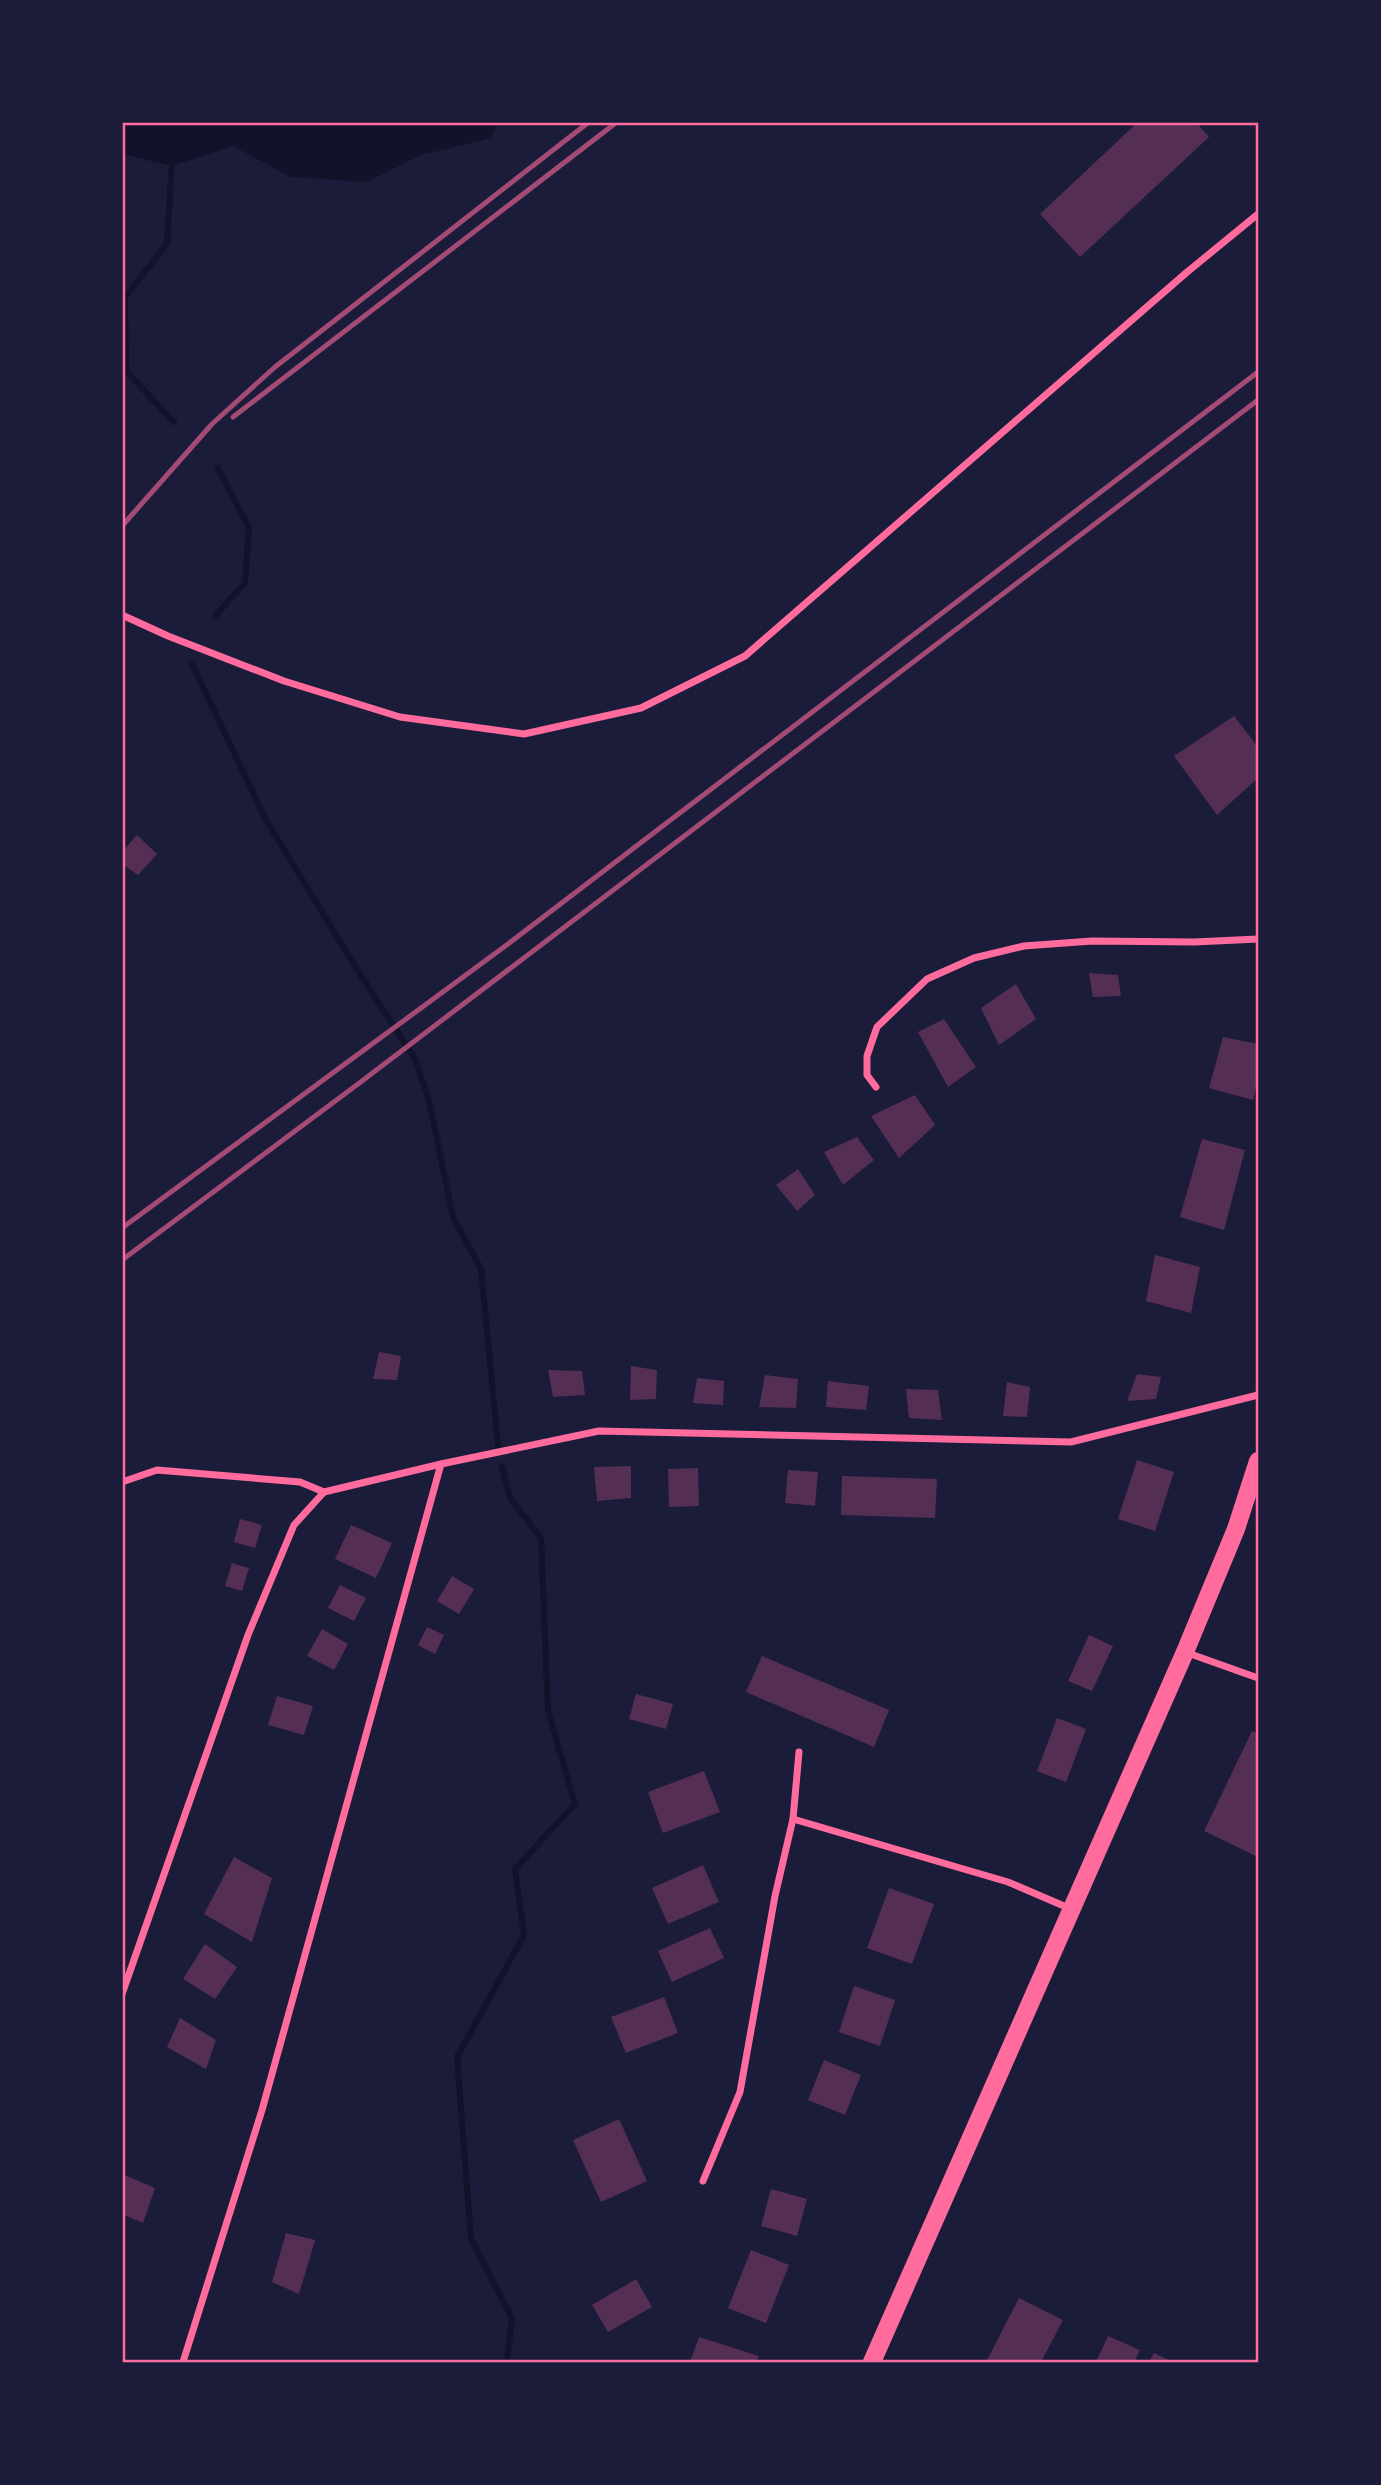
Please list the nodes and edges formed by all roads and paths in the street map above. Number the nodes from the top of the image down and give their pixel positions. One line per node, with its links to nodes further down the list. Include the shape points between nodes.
1 (1258, 214): 2 (street, via 745,656 640,708 524,734 400,717 284,681)
2 (122, 615)
3 (1258, 939): 4 (street, via 1024,946 974,958 927,979 877,1027 867,1056 867,1075)
4 (876, 1087)
5 (1258, 1395): 7 (street, via 1071,1442 599,1431)
6 (1258, 1461): 10 (main road, via 1236,1529)
7 (441, 1464): 9 (street); 17 (street, via 262,2110)
8 (122, 1482): 9 (street, via 157,1470 300,1482)
9 (324, 1492): 15 (street, via 294,1525 248,1635)
10 (1185, 1652): 11 (street); 14 (main road)
11 (1258, 1678)
12 (799, 1752): 13 (street)
13 (793, 1819): 14 (street, via 1008,1882); 16 (street, via 740,2092)
14 (1071, 1909): 18 (main road)
15 (122, 1994)
16 (703, 2181)
17 (183, 2362)
18 (872, 2362)

